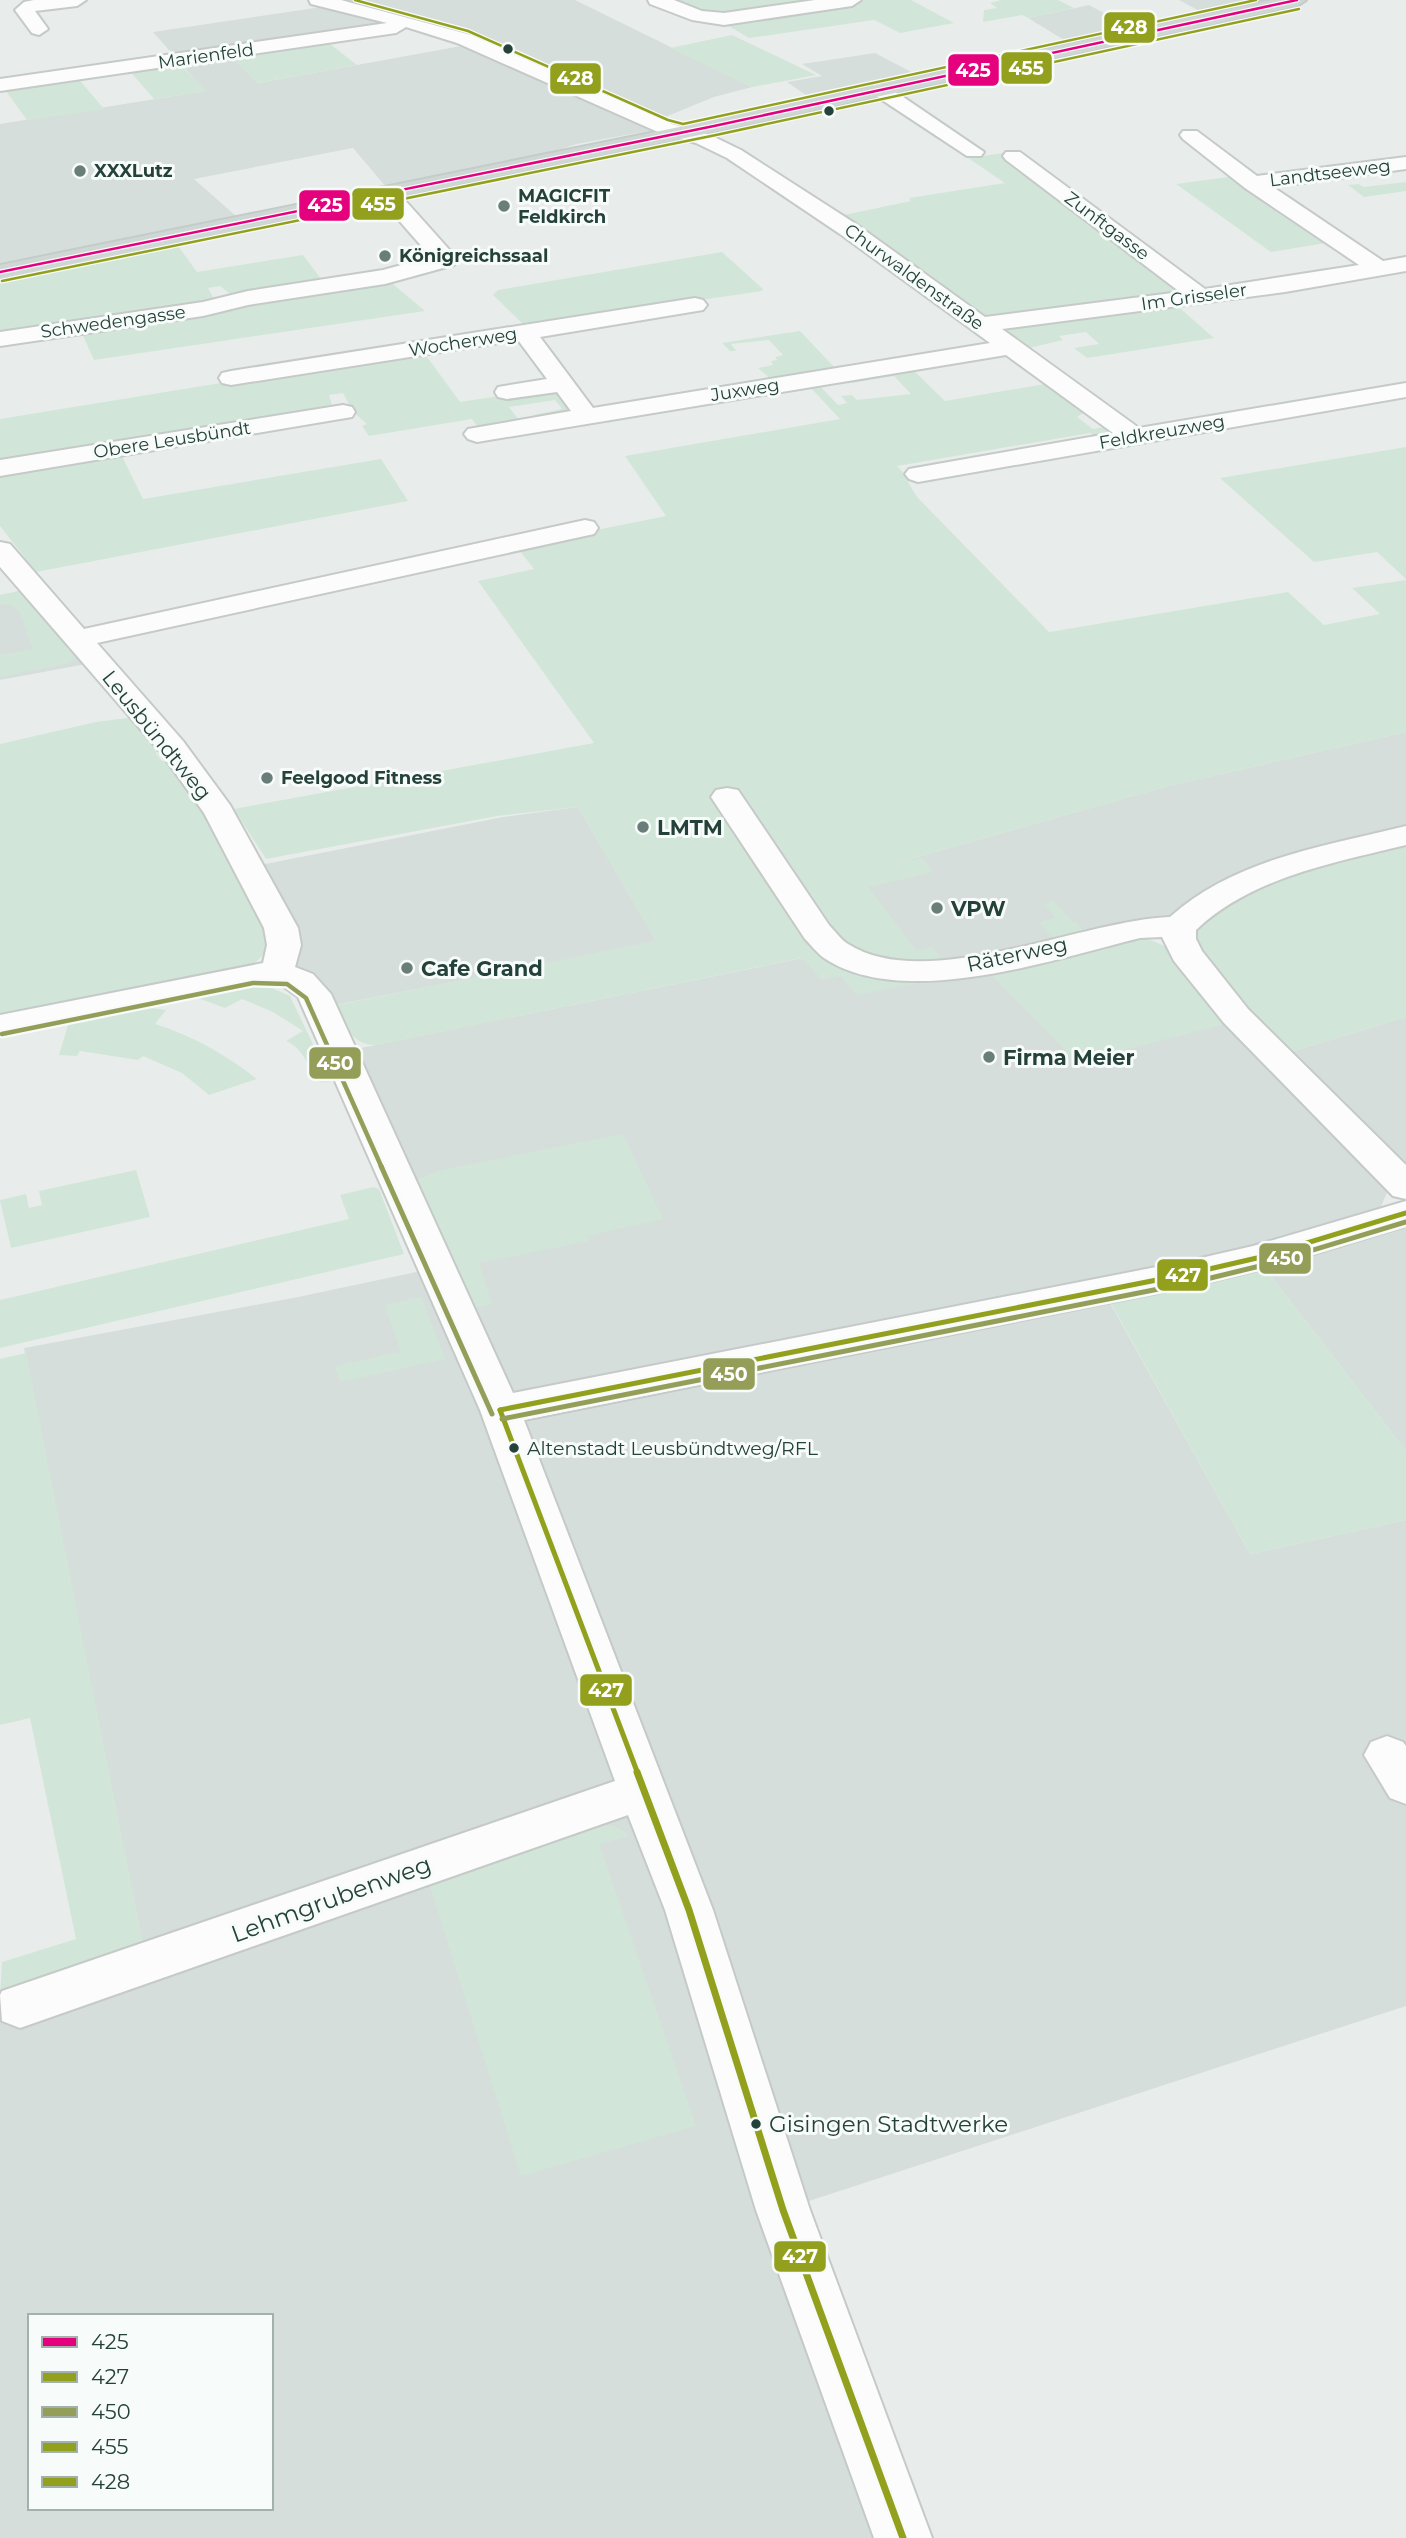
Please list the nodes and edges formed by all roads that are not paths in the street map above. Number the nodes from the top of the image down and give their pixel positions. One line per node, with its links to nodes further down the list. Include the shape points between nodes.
1 (77, 0): 7 (street, via 24,10)
2 (318, 0): 6 (street, Churwaldenstraße)
3 (656, 0): 4 (street, via 699,16 724,19)
4 (852, 0)
5 (1297, 0): 9 (main road)
6 (412, 23): 8 (street, Marienfeld); 10 (street, Churwaldenstraße, via 464,39)
7 (39, 29)
8 (0, 85)
9 (880, 90): 10 (main road); 12 (street)
10 (683, 133): 16 (main road); 22 (street, Churwaldenstraße, via 734,153)
11 (1190, 135): 15 (street, Landtseeweg)
12 (974, 152)
13 (1013, 156): 20 (street, Zunftgasse)
14 (1406, 163): 15 (street, Landtseeweg)
15 (1253, 183): 18 (street, Landtseeweg)
16 (386, 193): 19 (main road); 24 (street, Schwedengasse, via 446,260 399,274 220,296)
17 (1406, 264): 18 (street, Im Grisseler)
18 (1378, 268): 20 (street, Im Grisseler)
19 (0, 272)
20 (1200, 297): 22 (street, Im Grisseler)
21 (695, 305): 23 (street, Wocherweg)
22 (981, 326): 25 (street, Churwaldenstraße)
23 (524, 332): 26 (street, Wocherweg); 27 (street)
24 (0, 339)
25 (1012, 347): 31 (street, Juxweg); 33 (street, Churwaldenstraße)
26 (231, 378)
27 (562, 384): 29 (street); 31 (street)
28 (1406, 390): 33 (street, Feldkreuzweg)
29 (507, 392)
30 (347, 411): 34 (street, Obere Leusbündt)
31 (587, 416): 32 (street, Juxweg)
32 (477, 434)
33 (1135, 437): 35 (street, Feldkreuzweg)
34 (0, 468)
35 (918, 474)
36 (585, 528): 38 (street)
37 (0, 551): 38 (street, Leusbündtweg)
38 (76, 639): 42 (street, Leusbündtweg, via 172,747 219,811 284,937)
39 (727, 797): 41 (street, Räterweg, via 817,932 836,951 876,968 917,971 987,965 1154,925)
40 (1406, 835): 41 (street, via 1231,888 1192,912)
41 (1179, 927): 44 (street, via 1186,954 1236,1016)
42 (277, 973): 43 (street, via 239,976); 46 (street, via 300,980 314,994)
43 (0, 1025)
44 (1406, 1186)
45 (1406, 1213): 46 (street, via 1192,1273)
46 (500, 1410): 47 (street)
47 (642, 1791): 48 (street, Lehmgrubenweg, via 147,1966); 49 (street, via 689,1910 783,2210)
48 (20, 2006)
49 (903, 2538)

